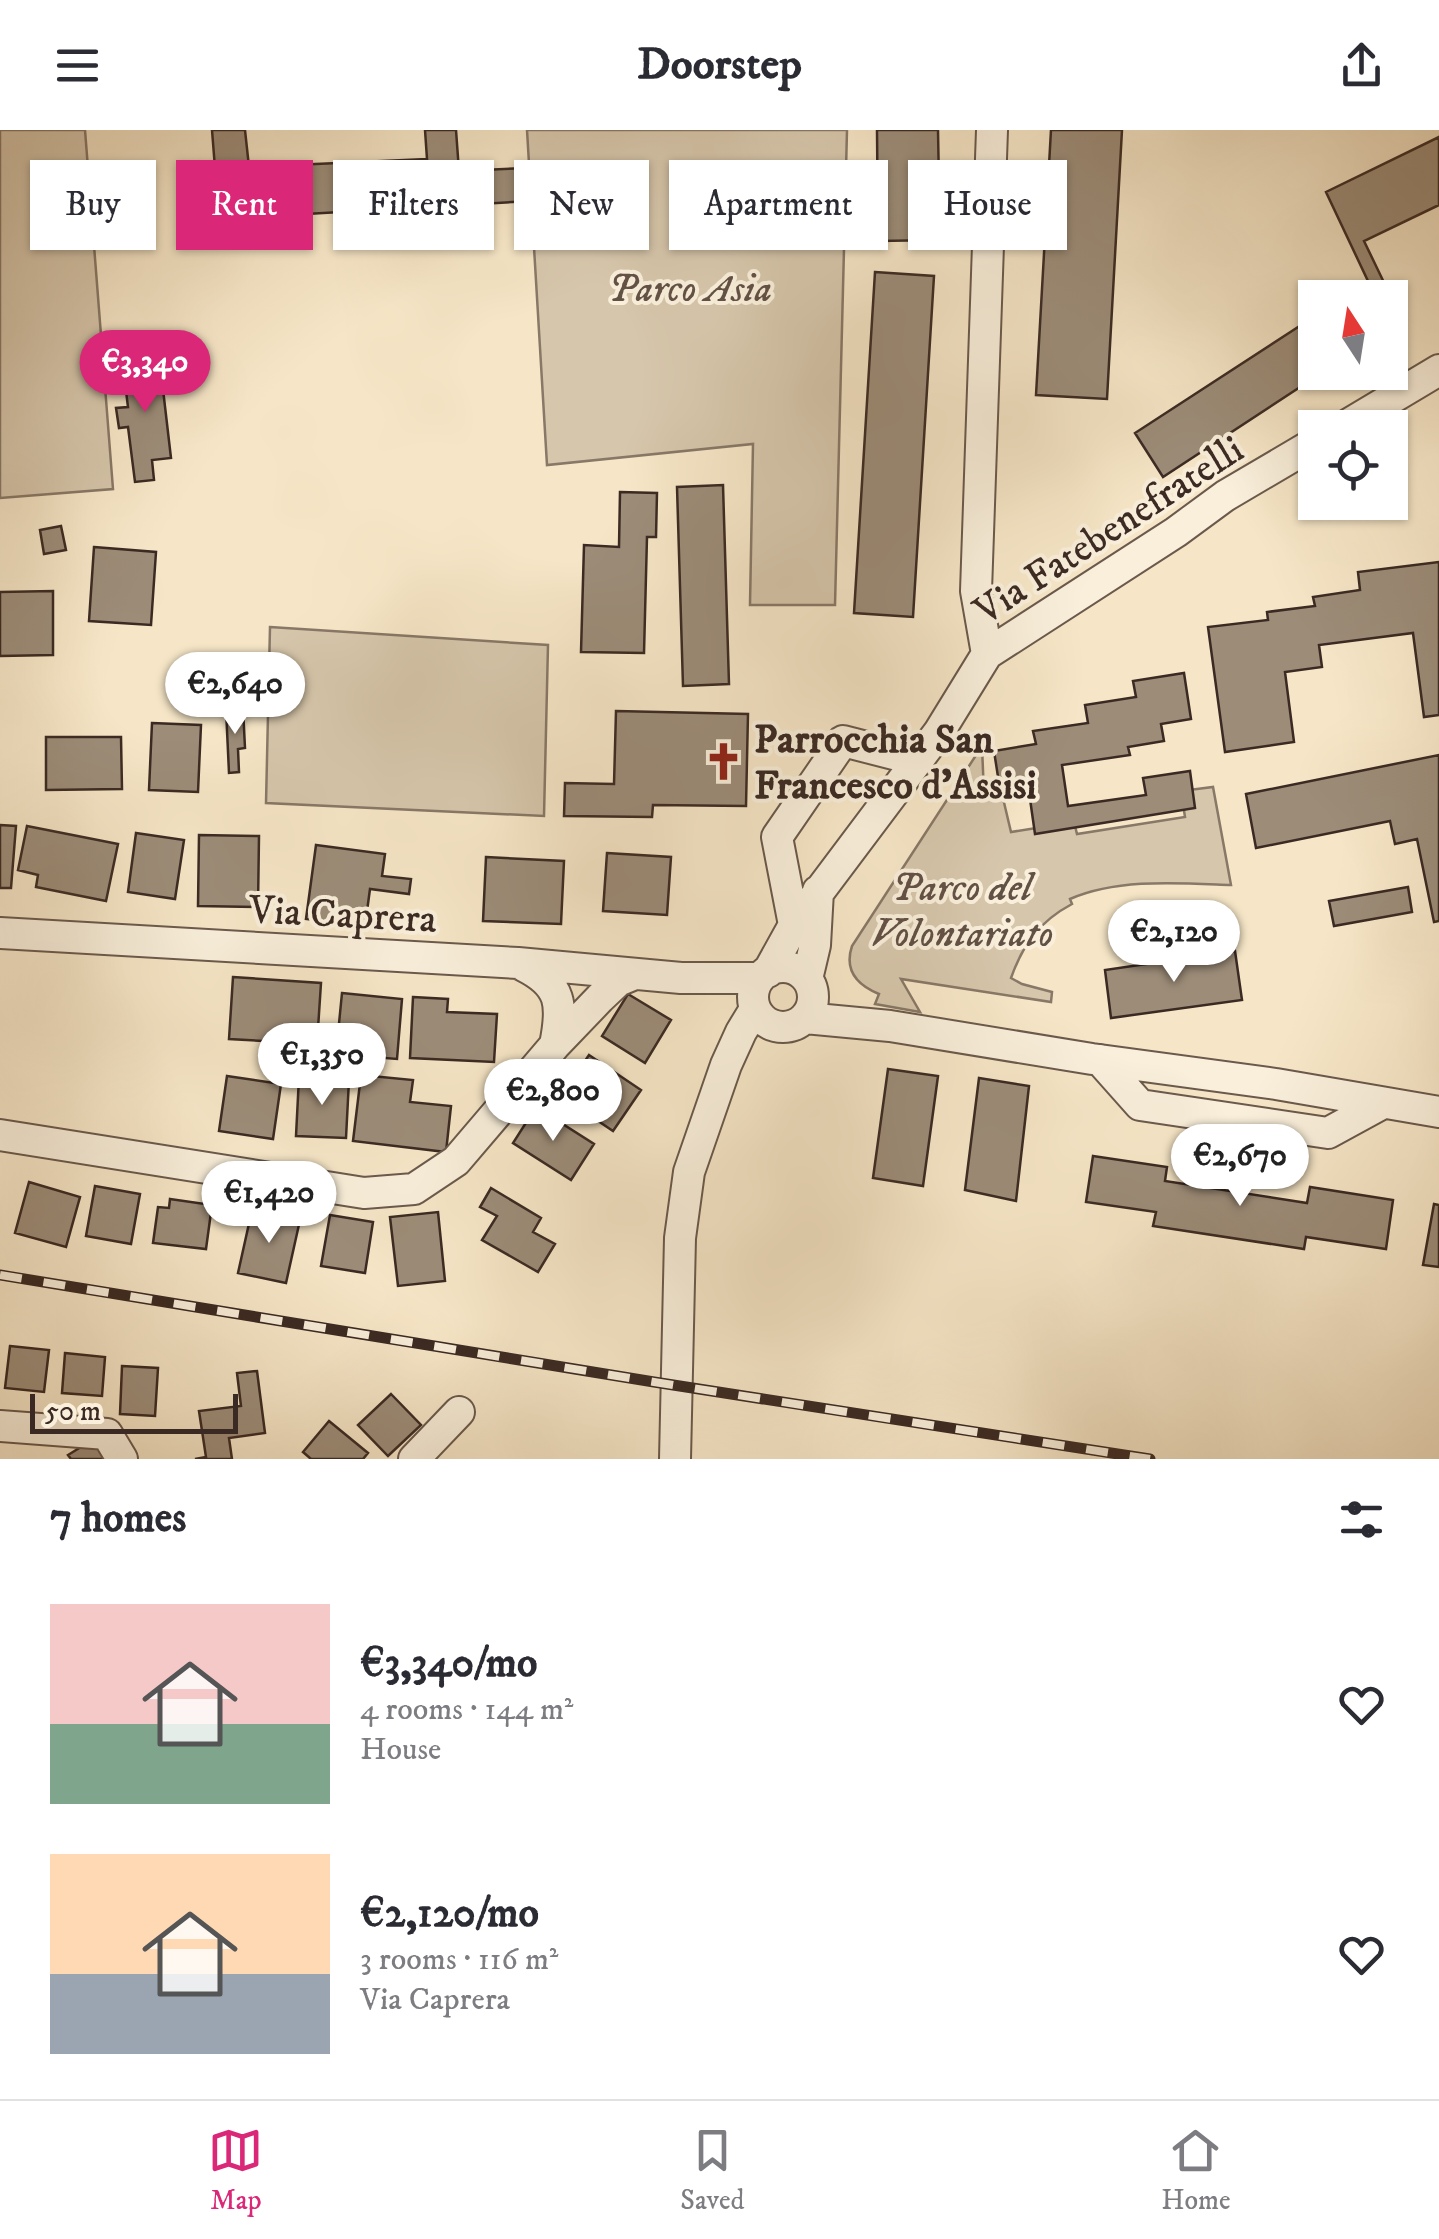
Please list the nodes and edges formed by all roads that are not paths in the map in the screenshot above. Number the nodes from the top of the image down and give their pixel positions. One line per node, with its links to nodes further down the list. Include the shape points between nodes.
1 (992, 130): 5 (street, via 976,591)
2 (1439, 370): 3 (street)
3 (1372, 410)
4 (1298, 453): 5 (street, Via Fatebenefratelli)
5 (987, 654): 6 (street, Via Fatebenefratelli)
6 (917, 760): 7 (street, Via Fatebenefratelli); 8 (street, via 843,741 778,837)
7 (818, 892): 8 (street, Via Fatebenefratelli); 13 (street)
8 (794, 925): 12 (street, Via Fatebenefratelli)
9 (0, 934): 10 (street, Via Caprera)
10 (518, 963): 11 (street, Via Caprera); 14 (street, via 556,990)
11 (635, 974): 12 (street, Via Caprera); 14 (street, via 618,981)
12 (759, 988): 13 (street, via 768,1023); 13 (street, Via Caprera, via 785,968 800,974); 15 (street, Via Fatebenefratelli)
13 (802, 1003): 15 (street); 16 (street, via 890,1026)
14 (555, 1045): 17 (street, via 456,1160 414,1189 364,1193)
15 (717, 1088): 22 (street, Via Fatebenefratelli, via 689,1172 680,1238)
16 (1439, 1112)
17 (0, 1136)
18 (460, 1412): 21 (street)
19 (0, 1426): 20 (street, via 107,1434)
20 (122, 1459)
21 (414, 1459)
22 (675, 1459)

